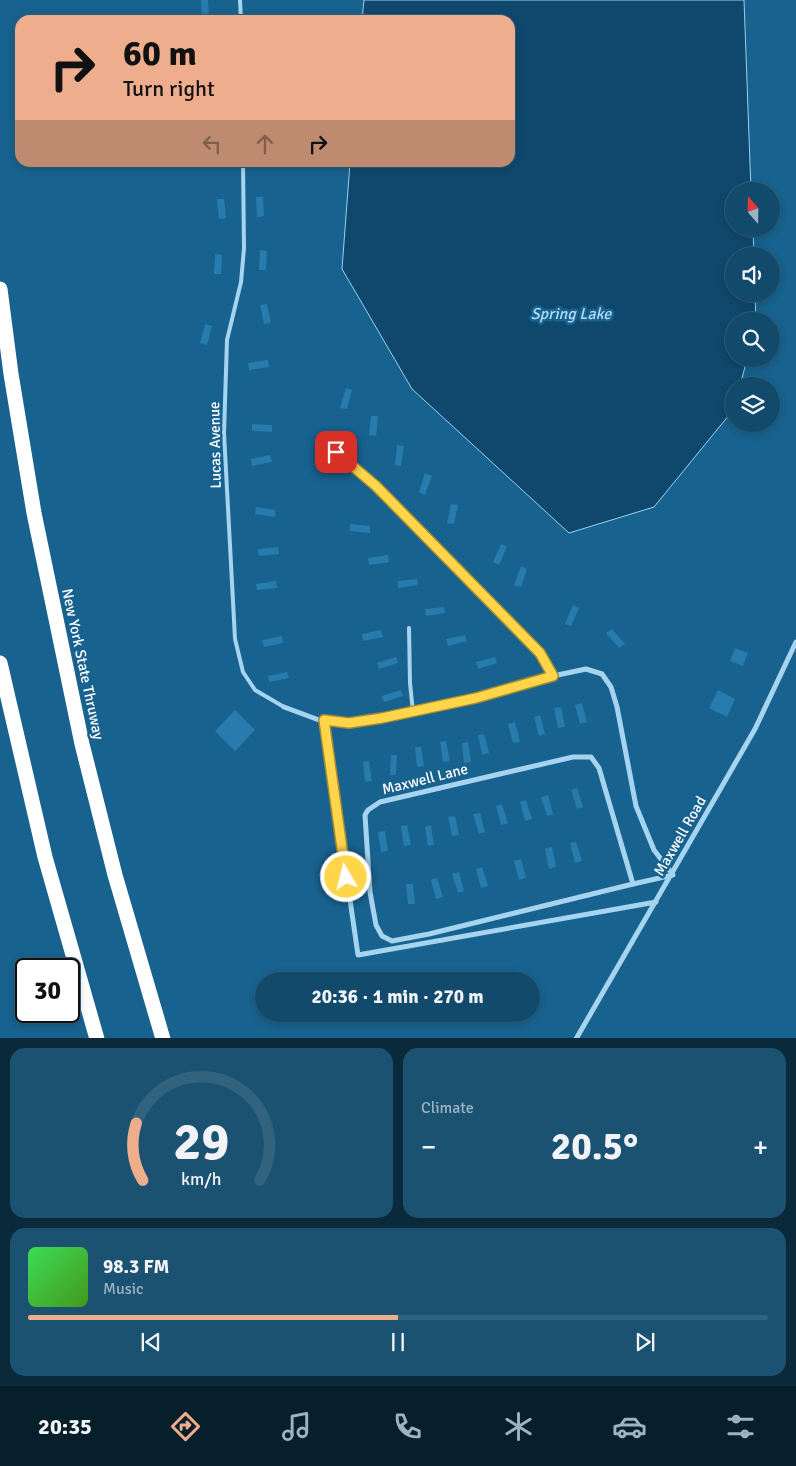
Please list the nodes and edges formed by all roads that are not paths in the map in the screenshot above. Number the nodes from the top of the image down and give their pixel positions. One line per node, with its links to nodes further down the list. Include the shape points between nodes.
1 (240, 0): 2 (lane)
2 (241, 15)
3 (243, 167): 10 (lane, Lucas Avenue, via 244,248 241,282 227,340 224,433 235,639 243,672 254,690)
4 (0, 289): 17 (highway, New York State Thruway, via 34,513 80,734 115,876)
5 (322, 440): 9 (lane, via 376,486 540,653)
6 (409, 628): 11 (lane)
7 (796, 642): 13 (street, Maxwell Road, via 755,729)
8 (0, 663): 16 (highway, via 45,857)
9 (553, 676): 11 (street); 13 (street, via 586,669 602,674 611,687 636,806 654,850)
10 (284, 707): 12 (street)
11 (413, 712): 12 (street, via 349,723)
12 (324, 720): 15 (street, via 358,955)
13 (673, 875): 14 (street, Maxwell Lane); 15 (street, Maxwell Road)
14 (633, 884): 14 (street, Maxwell Lane, via 392,941 382,936 376,926 370,892 365,815 380,802 573,757 591,757 599,768)
15 (656, 902): 18 (street, Maxwell Road)
16 (97, 1038)
17 (163, 1038)
18 (576, 1038)

